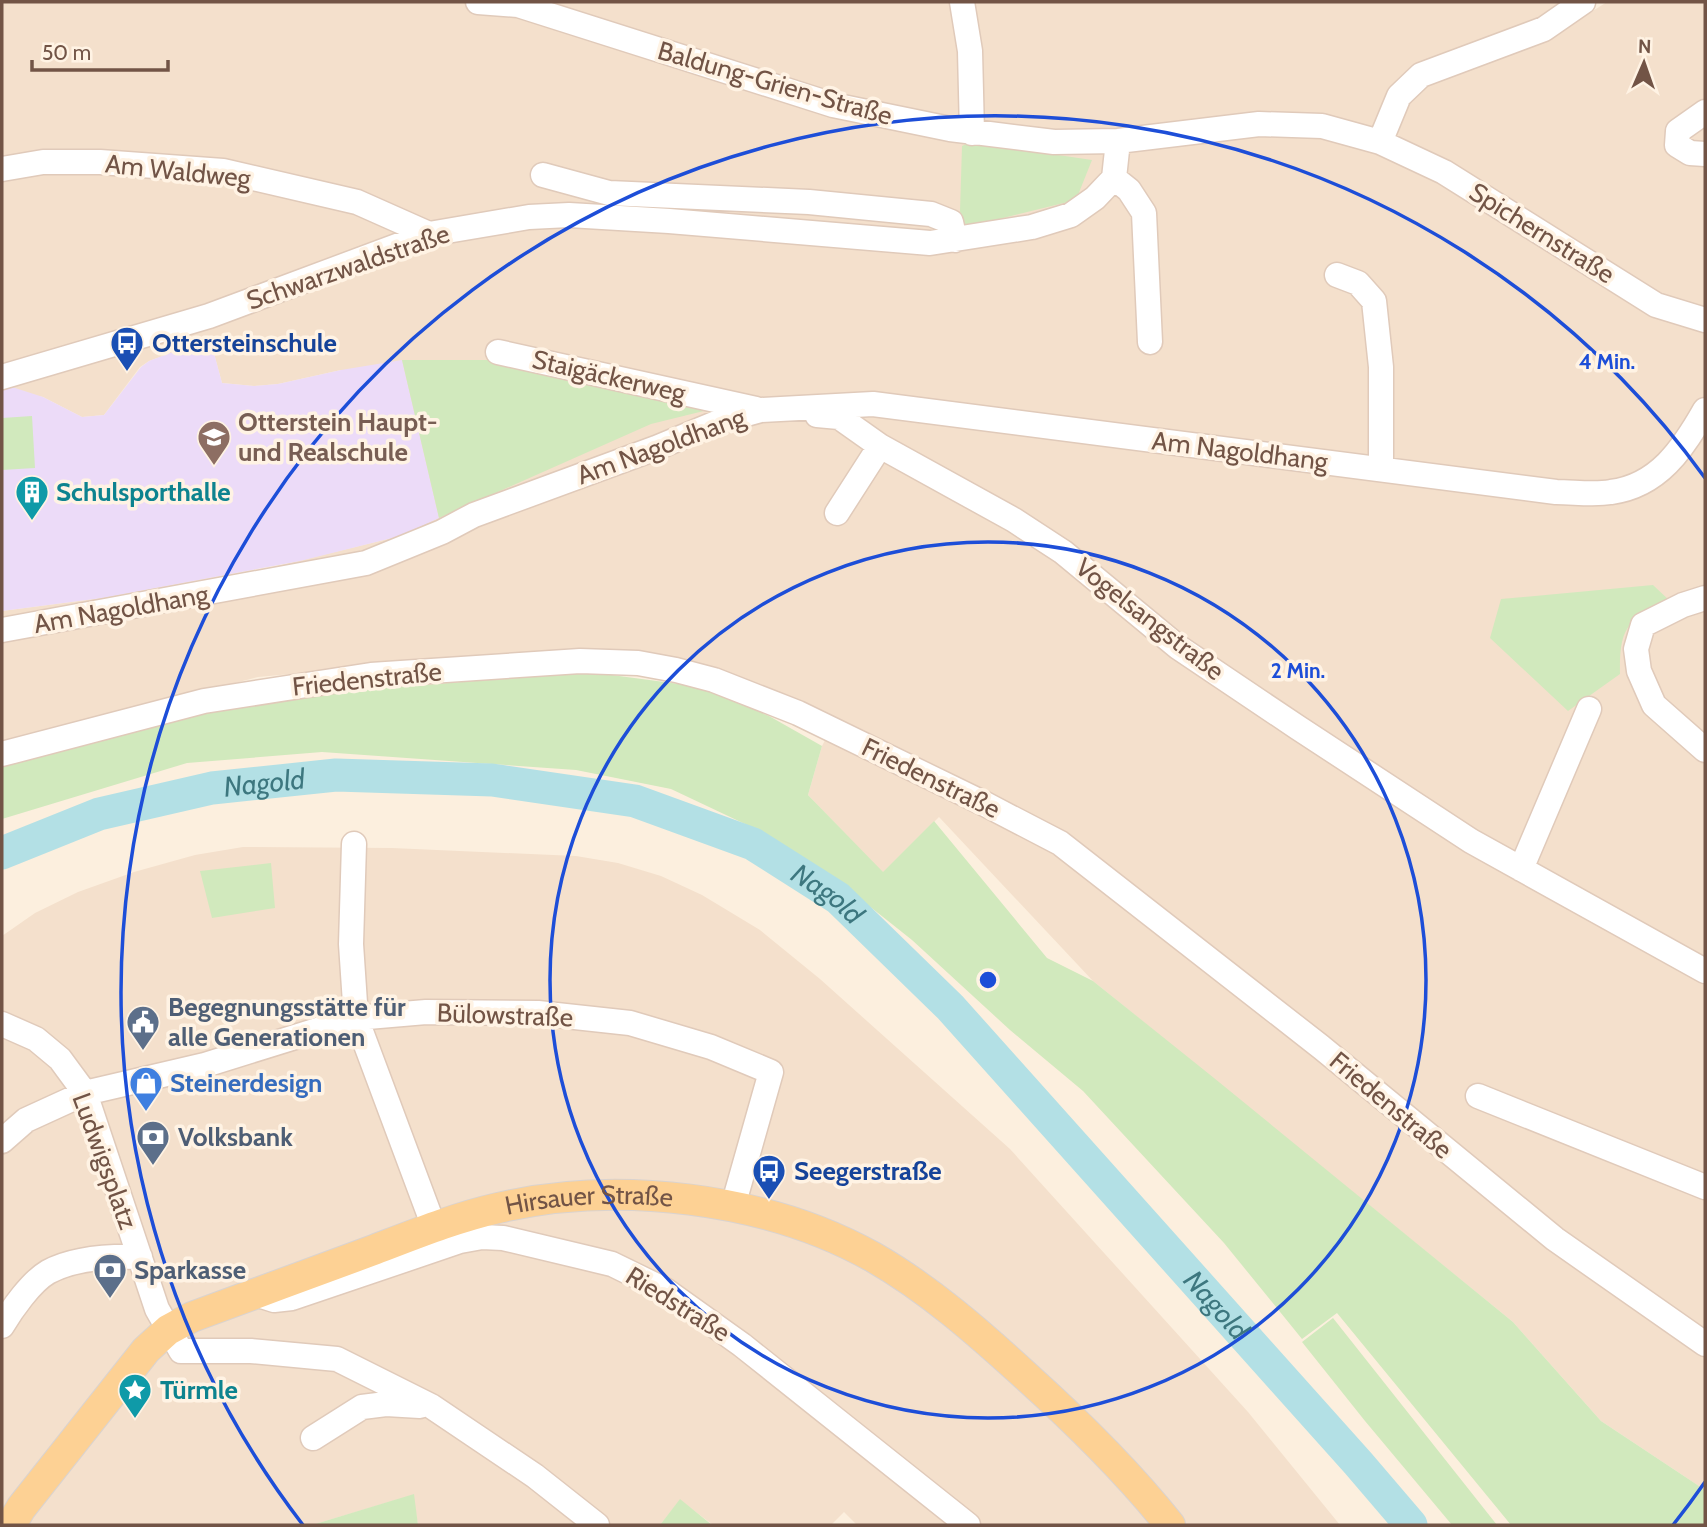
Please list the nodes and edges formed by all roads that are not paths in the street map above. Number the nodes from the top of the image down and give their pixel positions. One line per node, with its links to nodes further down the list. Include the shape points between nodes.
1 (478, 2): 4 (street, Baldung-Grien-Straße)
2 (961, 2): 6 (street, via 970,51)
3 (1583, 2): 8 (street, via 1544,29 1421,75 1399,96)
4 (521, 3): 6 (street, Baldung-Grien-Straße, via 833,105)
5 (1705, 112): 9 (street, via 1678,131 1677,145 1690,153)
6 (972, 132): 7 (street, Baldung-Grien-Straße, via 1054,142)
7 (1118, 141): 8 (street, via 1259,124 1322,126); 12 (street)
8 (1380, 142): 16 (street, Spichernstraße, via 1444,172 1656,305)
9 (1705, 154)
10 (2, 169): 13 (street, Am Waldweg, via 43,162 100,162 223,171 358,202)
11 (543, 175): 14 (street, via 609,193 809,202 930,214 950,222)
12 (1114, 178): 14 (street, Schwarzwaldstraße, via 1071,215 1032,228); 17 (street, via 1129,190 1144,213)
13 (429, 234): 14 (street, Schwarzwaldstraße, via 569,215 930,243); 19 (street, Schwarzwaldstraße, via 209,316)
14 (955, 240)
15 (1337, 275): 23 (street, via 1358,283 1374,301 1381,367)
16 (1705, 320)
17 (1150, 342)
18 (498, 352): 20 (street, Staigäckerweg)
19 (2, 377)
20 (761, 410): 22 (street, Vogelsangstraße, via 839,417); 23 (street, Am Nagoldhang, via 873,404); 26 (street, Am Nagoldhang, via 474,515 366,563)
21 (1705, 410): 23 (street, Am Nagoldhang, via 1671,461 1645,483 1611,492 1556,492)
22 (880, 446): 24 (street); 31 (street, Vogelsangstraße, via 1063,552 1178,647 1471,841)
23 (1381, 469)
24 (837, 513)
25 (1705, 598): 28 (street, via 1643,625 1636,649 1639,671 1654,705)
26 (2, 630)
27 (1589, 709): 31 (street)
28 (1705, 750)
29 (2, 754): 45 (street, Friedenstraße, via 204,701 371,675 580,661 638,663 714,680 798,713 1060,843 1321,1047 1555,1239)
30 (354, 844): 33 (street, via 351,944)
31 (1521, 869): 32 (street, Vogelsangstraße)
32 (1705, 971)
33 (356, 1018): 35 (street, Bülowstraße, via 205,1065); 39 (street, Bülowstraße, via 426,1012 538,1013 630,1023 711,1047 771,1072); 40 (street)
34 (2, 1024): 35 (street, Ludwigsplatz, via 36,1039 60,1059)
35 (85, 1093): 37 (street, Bülowstraße, via 26,1120); 41 (street, Ludwigsplatz)
36 (1478, 1096): 38 (street)
37 (2, 1141)
38 (1705, 1187)
39 (733, 1206): 40 (main road, Hirsauer Straße, via 642,1195 568,1196 500,1207); 51 (main road, Hirsauer Straße, via 837,1240 906,1277 1074,1419)
40 (434, 1227): 42 (main road, Hirsauer Straße)
41 (140, 1257): 43 (street, via 92,1259 48,1272); 44 (street, Ludwigsplatz)
42 (254, 1294): 44 (main road, Hirsauer Straße); 50 (street, Riedstraße, via 274,1300 292,1298 482,1237 612,1264 665,1290 742,1345)
43 (2, 1324)
44 (168, 1330): 46 (street, via 181,1351 337,1359); 48 (main road, Hirsauer Straße, via 146,1350)
45 (1705, 1344)
46 (431, 1406): 47 (street, via 362,1407); 49 (street, via 535,1476)
47 (313, 1438)
48 (11, 1525)
49 (597, 1525)
50 (968, 1525)
51 (1170, 1525)

